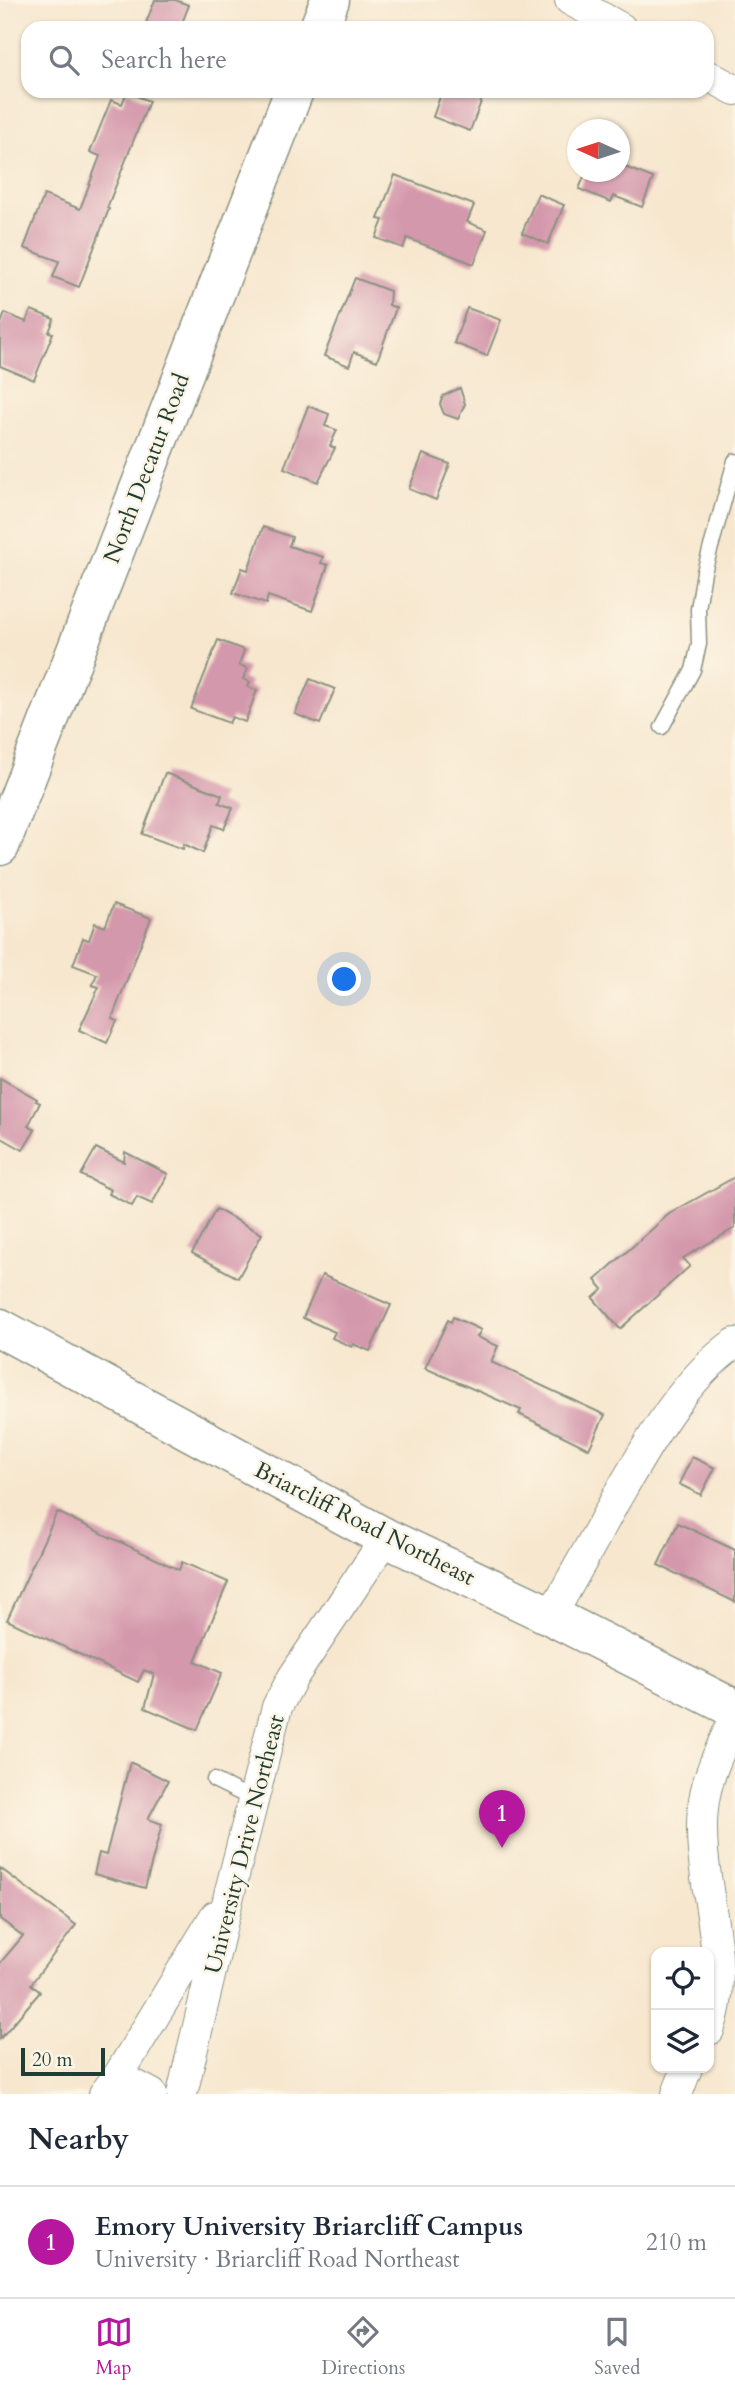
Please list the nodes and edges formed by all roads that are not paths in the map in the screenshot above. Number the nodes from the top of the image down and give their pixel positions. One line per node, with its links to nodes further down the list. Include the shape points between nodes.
1 (330, 0): 3 (main road)
2 (570, 0): 4 (street)
3 (322, 21)
4 (608, 21)
5 (714, 79): 6 (street)
6 (735, 90)
7 (290, 98): 10 (main road, North Decatur Road)
8 (735, 461): 9 (lane, via 704,572 693,670)
9 (662, 727)
10 (0, 846)
11 (0, 1328): 13 (main road, Briarcliff Road Northeast)
12 (735, 1343): 14 (street, via 716,1356 684,1391 648,1444)
13 (386, 1538): 14 (main road, Briarcliff Road Northeast); 18 (street, University Drive Northeast, via 277,1707)
14 (551, 1616): 15 (main road, Briarcliff Road Northeast)
15 (735, 1709)
16 (735, 1717): 20 (street, via 713,1767 702,1808 721,1938 723,1988)
17 (214, 1780): 18 (lane)
18 (252, 1800): 19 (street, University Drive Northeast)
19 (230, 1891): 22 (street); 24 (street, University Drive Northeast)
20 (714, 2015)
21 (685, 2073): 25 (street)
22 (111, 2085): 23 (street)
23 (152, 2094)
24 (182, 2094)
25 (677, 2094)

